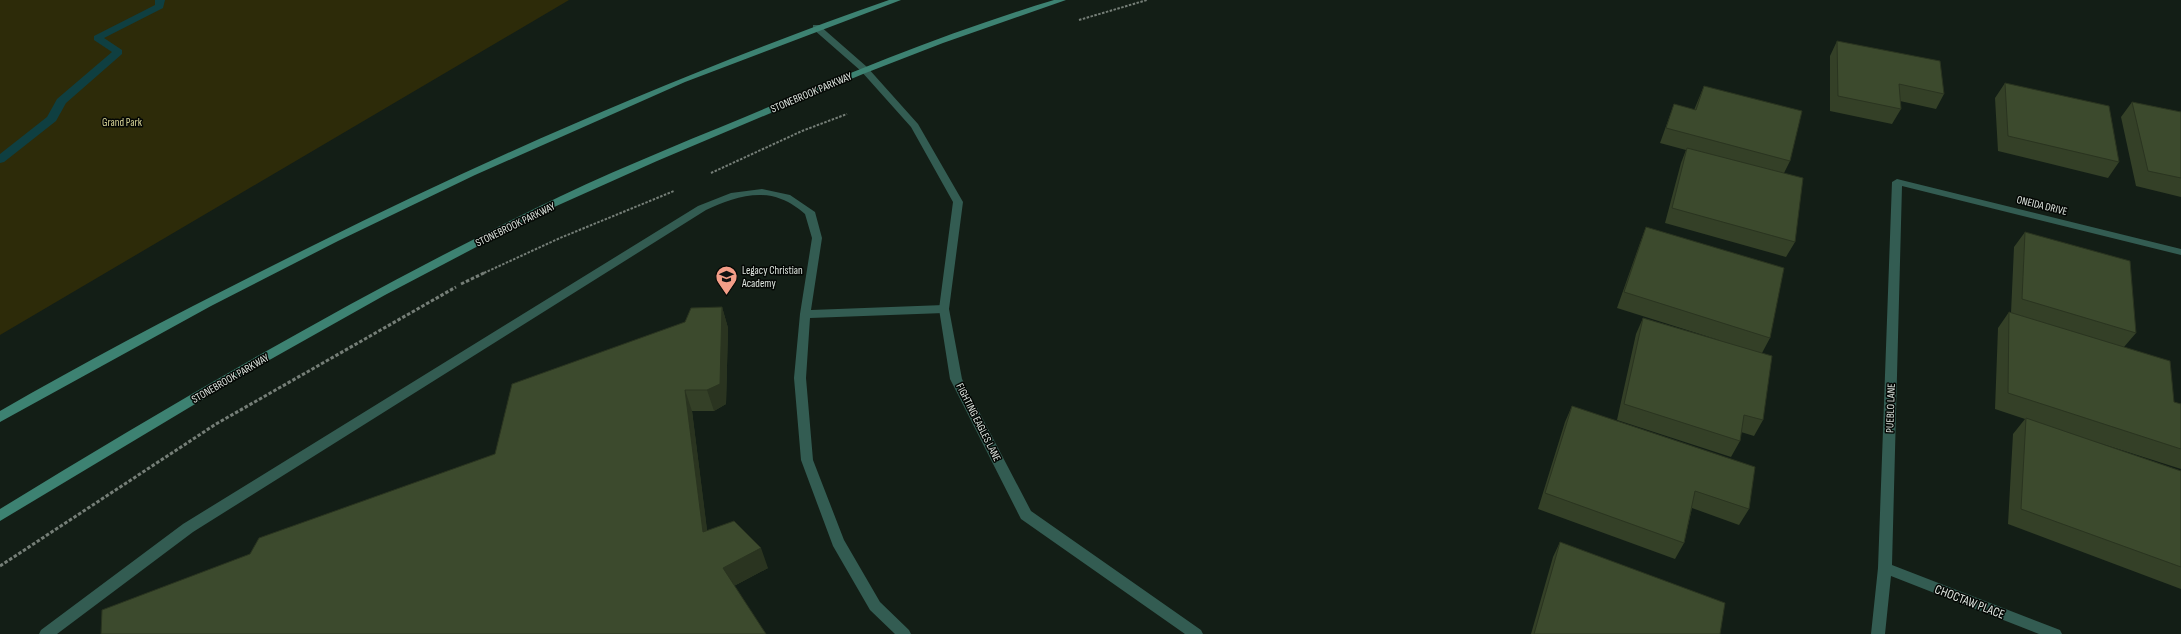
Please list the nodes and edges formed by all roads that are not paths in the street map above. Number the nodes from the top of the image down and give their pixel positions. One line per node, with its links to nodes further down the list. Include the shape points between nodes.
1 (897, 0): 3 (main road)
2 (1062, 0): 4 (main road, STONEBROOK PARKWAY, via 1018,13)
3 (816, 28): 4 (street, FIGHTING EAGLES LANE); 9 (main road, via 590,118 441,186 253,279)
4 (864, 69): 7 (street, FIGHTING EAGLES LANE, via 915,126 958,202); 10 (main road, STONEBROOK PARKWAY, via 628,170 514,223 325,323 70,472)
5 (1897, 182): 6 (street, ONEIDA DRIVE); 11 (street, PUEBLO LANE)
6 (2181, 252)
7 (944, 309): 8 (street); 14 (street, FIGHTING EAGLES LANE, via 956,379 1026,515)
8 (805, 314): 12 (street, via 817,238 810,212 783,196 752,192 721,199 702,208 188,528); 13 (street, via 800,378 807,460 838,542 875,606)
9 (0, 417)
10 (0, 516)
11 (1885, 568): 15 (street, PUEBLO LANE); 16 (street, CHOCTAW PLACE)
12 (46, 634)
13 (904, 634)
14 (1196, 634)
15 (1878, 634)
16 (2055, 634)

